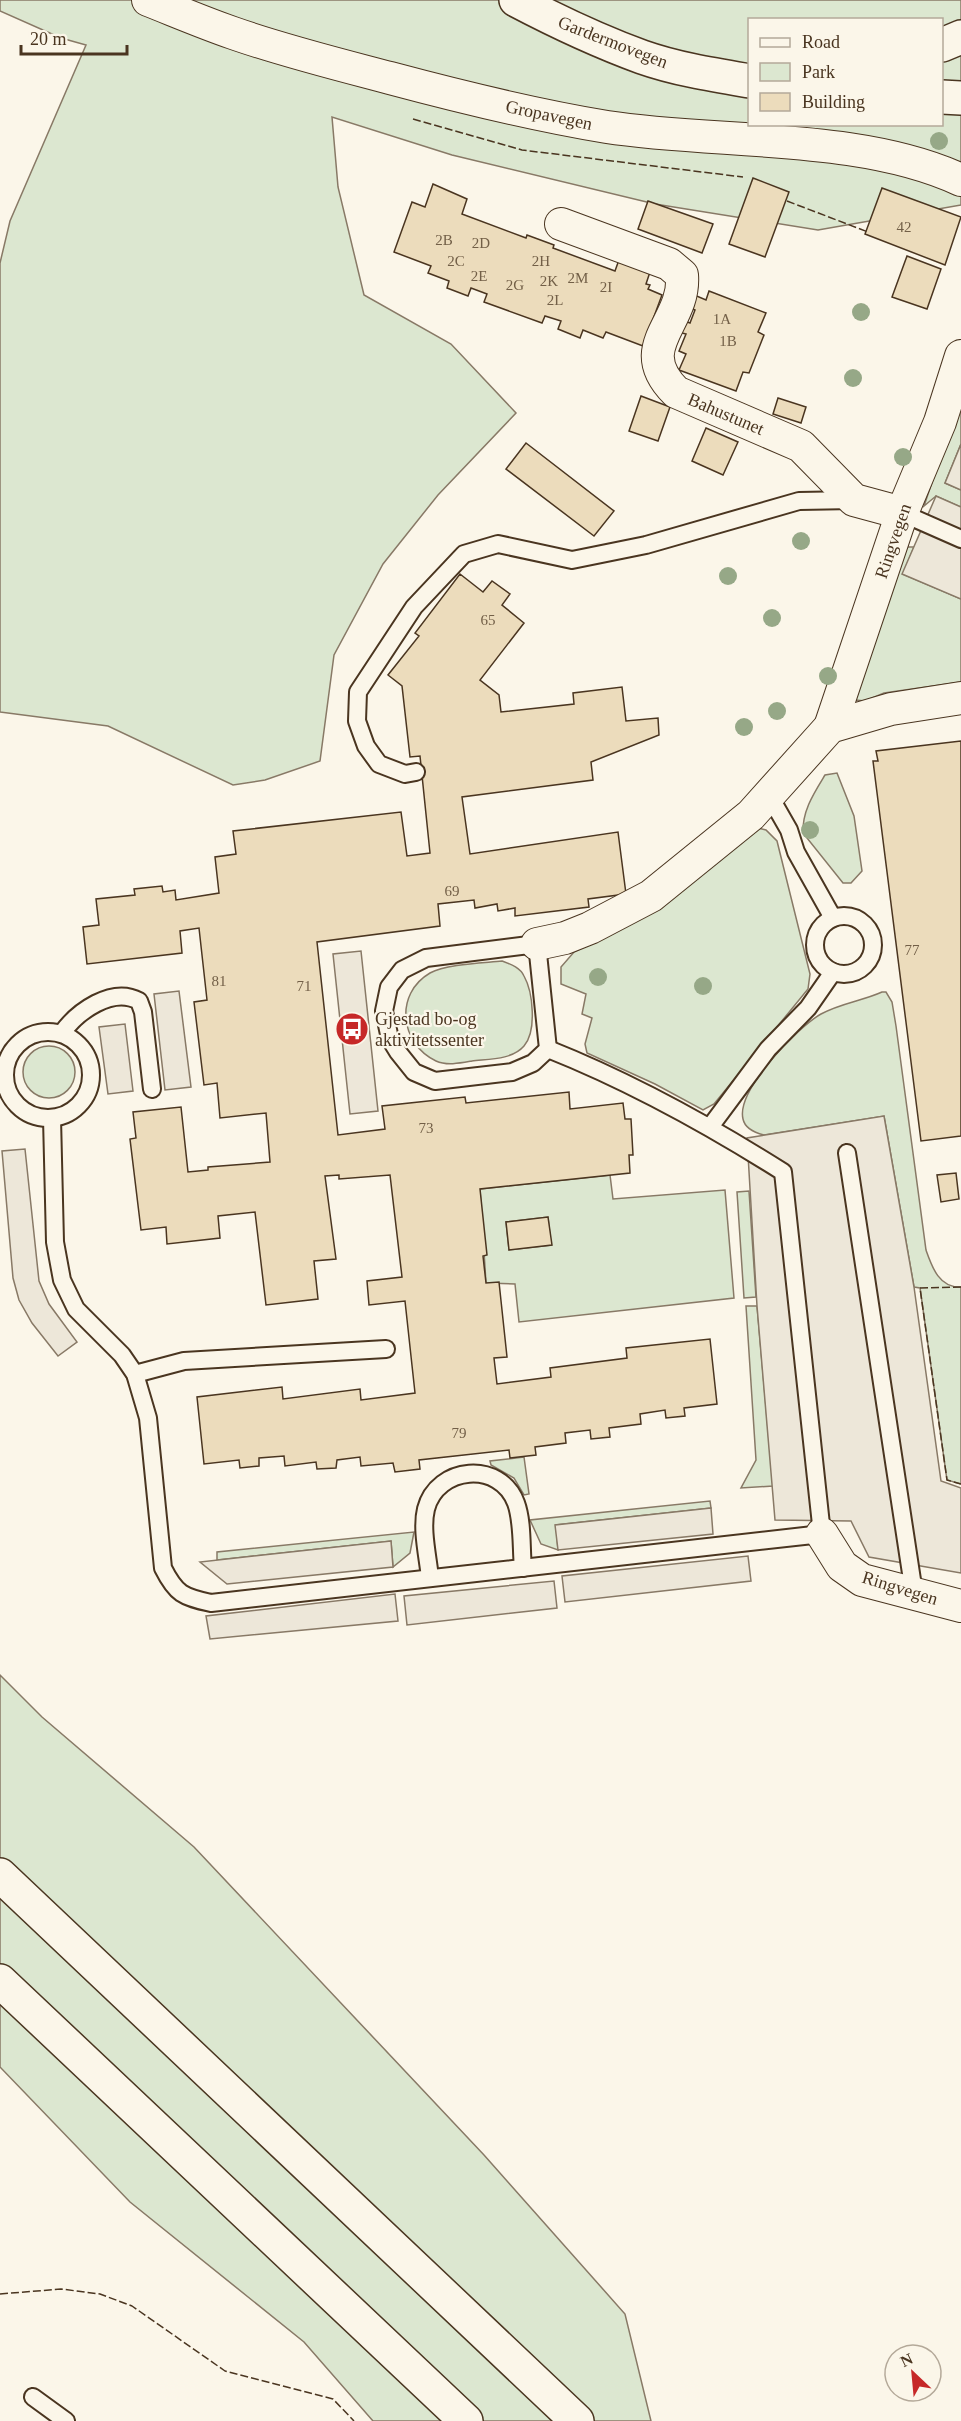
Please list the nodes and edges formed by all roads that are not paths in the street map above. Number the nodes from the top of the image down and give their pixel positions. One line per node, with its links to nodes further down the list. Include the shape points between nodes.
1 (148, 0): 8 (street, Gropavegen, via 292,52 455,95 615,128 833,148 889,158)
2 (516, 0): 5 (main road, Gardermovegen, via 643,57)
3 (961, 37): 4 (main road)
4 (943, 45)
5 (748, 81)
6 (943, 97): 7 (main road)
7 (961, 98)
8 (961, 180)
9 (561, 224): 11 (street, Bahustunet, via 669,264 682,275 683,291 662,338 657,364 662,378 676,392 801,446)
10 (961, 356): 12 (street, Ringvegen, via 940,422)
11 (855, 500): 12 (street, Bahustunet); 16 (lane, via 799,501 646,545 572,560 498,544 464,554 414,607 358,692 357,721 366,746 379,764 405,774)
12 (902, 513): 13 (lane); 15 (street, Ringvegen)
13 (961, 539)
14 (961, 698): 15 (street, via 891,709)
15 (830, 727): 17 (street, Ringvegen)
16 (416, 771)
17 (769, 795): 18 (lane); 19 (street, Ringvegen, via 751,815 651,896 590,928)
18 (833, 918): 20 (lane, via 824,924 814,945 823,966); 20 (lane, via 856,918 866,926 873,947 870,958 854,972)
19 (537, 944): 22 (lane); 22 (lane, via 426,958 402,970 388,987 384,1011 390,1039 398,1052 414,1072 435,1081 512,1072 533,1064)
20 (833, 972): 26 (lane, via 808,1008 768,1049)
21 (62, 1033): 23 (lane, via 31,1034 18,1043); 24 (lane, via 84,1008 105,1000 131,997 139,1001); 25 (lane, via 85,1053 91,1080 79,1104 67,1114)
22 (548, 1049): 26 (lane, via 603,1070)
23 (2, 1068): 25 (lane, via 12,1099 37,1117)
24 (152, 1089)
25 (52, 1118): 29 (lane, via 55,1242 62,1280 76,1308)
26 (710, 1127): 30 (lane, via 783,1172)
27 (848, 1153): 33 (lane)
28 (386, 1349): 29 (lane, via 184,1361)
29 (135, 1374): 32 (lane, via 148,1418 163,1568 173,1588 188,1598 211,1603)
30 (822, 1534): 31 (lane); 33 (street, Ringvegen, via 843,1566 862,1580)
31 (523, 1568): 32 (lane); 32 (lane, via 516,1503 496,1479 482,1473 466,1473 440,1485 428,1504 425,1527)
32 (430, 1578)
33 (914, 1593): 34 (street, Ringvegen)
34 (961, 1606)
35 (0, 1875): 40 (main road)
36 (0, 1981): 39 (main road)
37 (33, 2397): 38 (lane)
38 (66, 2421)
39 (466, 2421)
40 (577, 2421)

